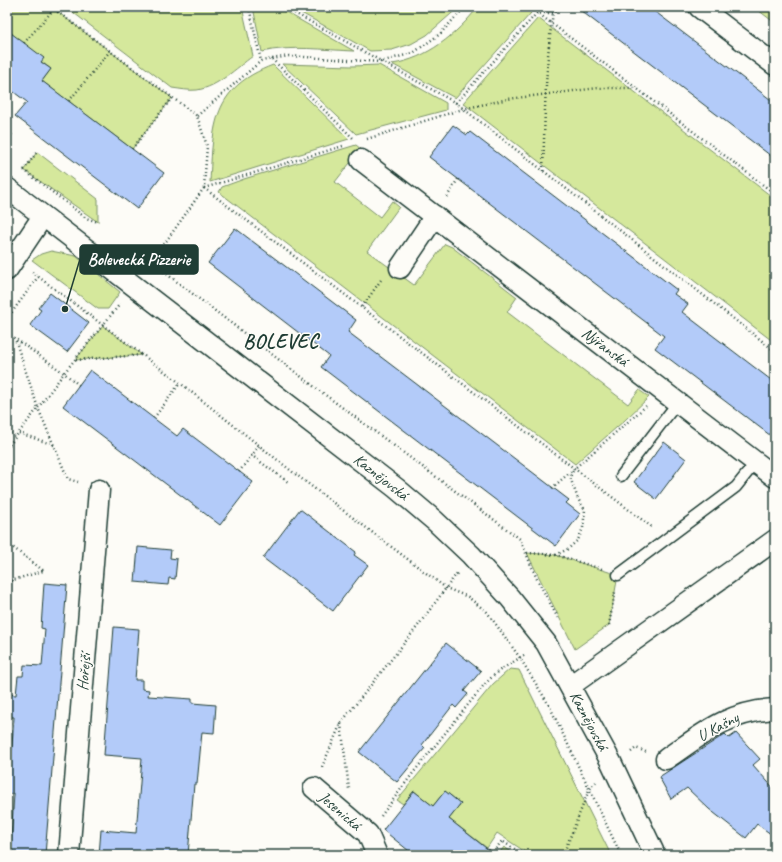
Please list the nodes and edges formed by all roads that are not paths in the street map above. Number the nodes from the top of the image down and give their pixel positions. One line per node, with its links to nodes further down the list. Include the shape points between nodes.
1 (699, 7): 2 (street)
2 (775, 65)
3 (359, 151): 6 (street, Nýřanská)
4 (7, 188): 5 (street, Kaznějovská)
5 (43, 216): 7 (street); 16 (street, Kaznějovská, via 396,488 435,521 471,555 510,598 546,643)
6 (435, 216): 8 (street); 9 (street, Nýřanská)
7 (11, 265)
8 (400, 268)
9 (678, 402): 10 (street, Nýřanská); 11 (lane)
10 (756, 462): 12 (street, Nýřanská); 15 (lane, via 736,487)
11 (621, 476)
12 (775, 477)
13 (99, 490): 20 (street, Hořejší)
14 (775, 540): 16 (street)
15 (618, 574)
16 (570, 686): 22 (street, Kaznějovská, via 611,762)
17 (775, 709): 18 (street, U Kašny, via 757,710 728,719)
18 (666, 759)
19 (314, 788): 21 (street, Jesenická, via 361,829)
20 (69, 855)
21 (377, 855)
22 (655, 855)

